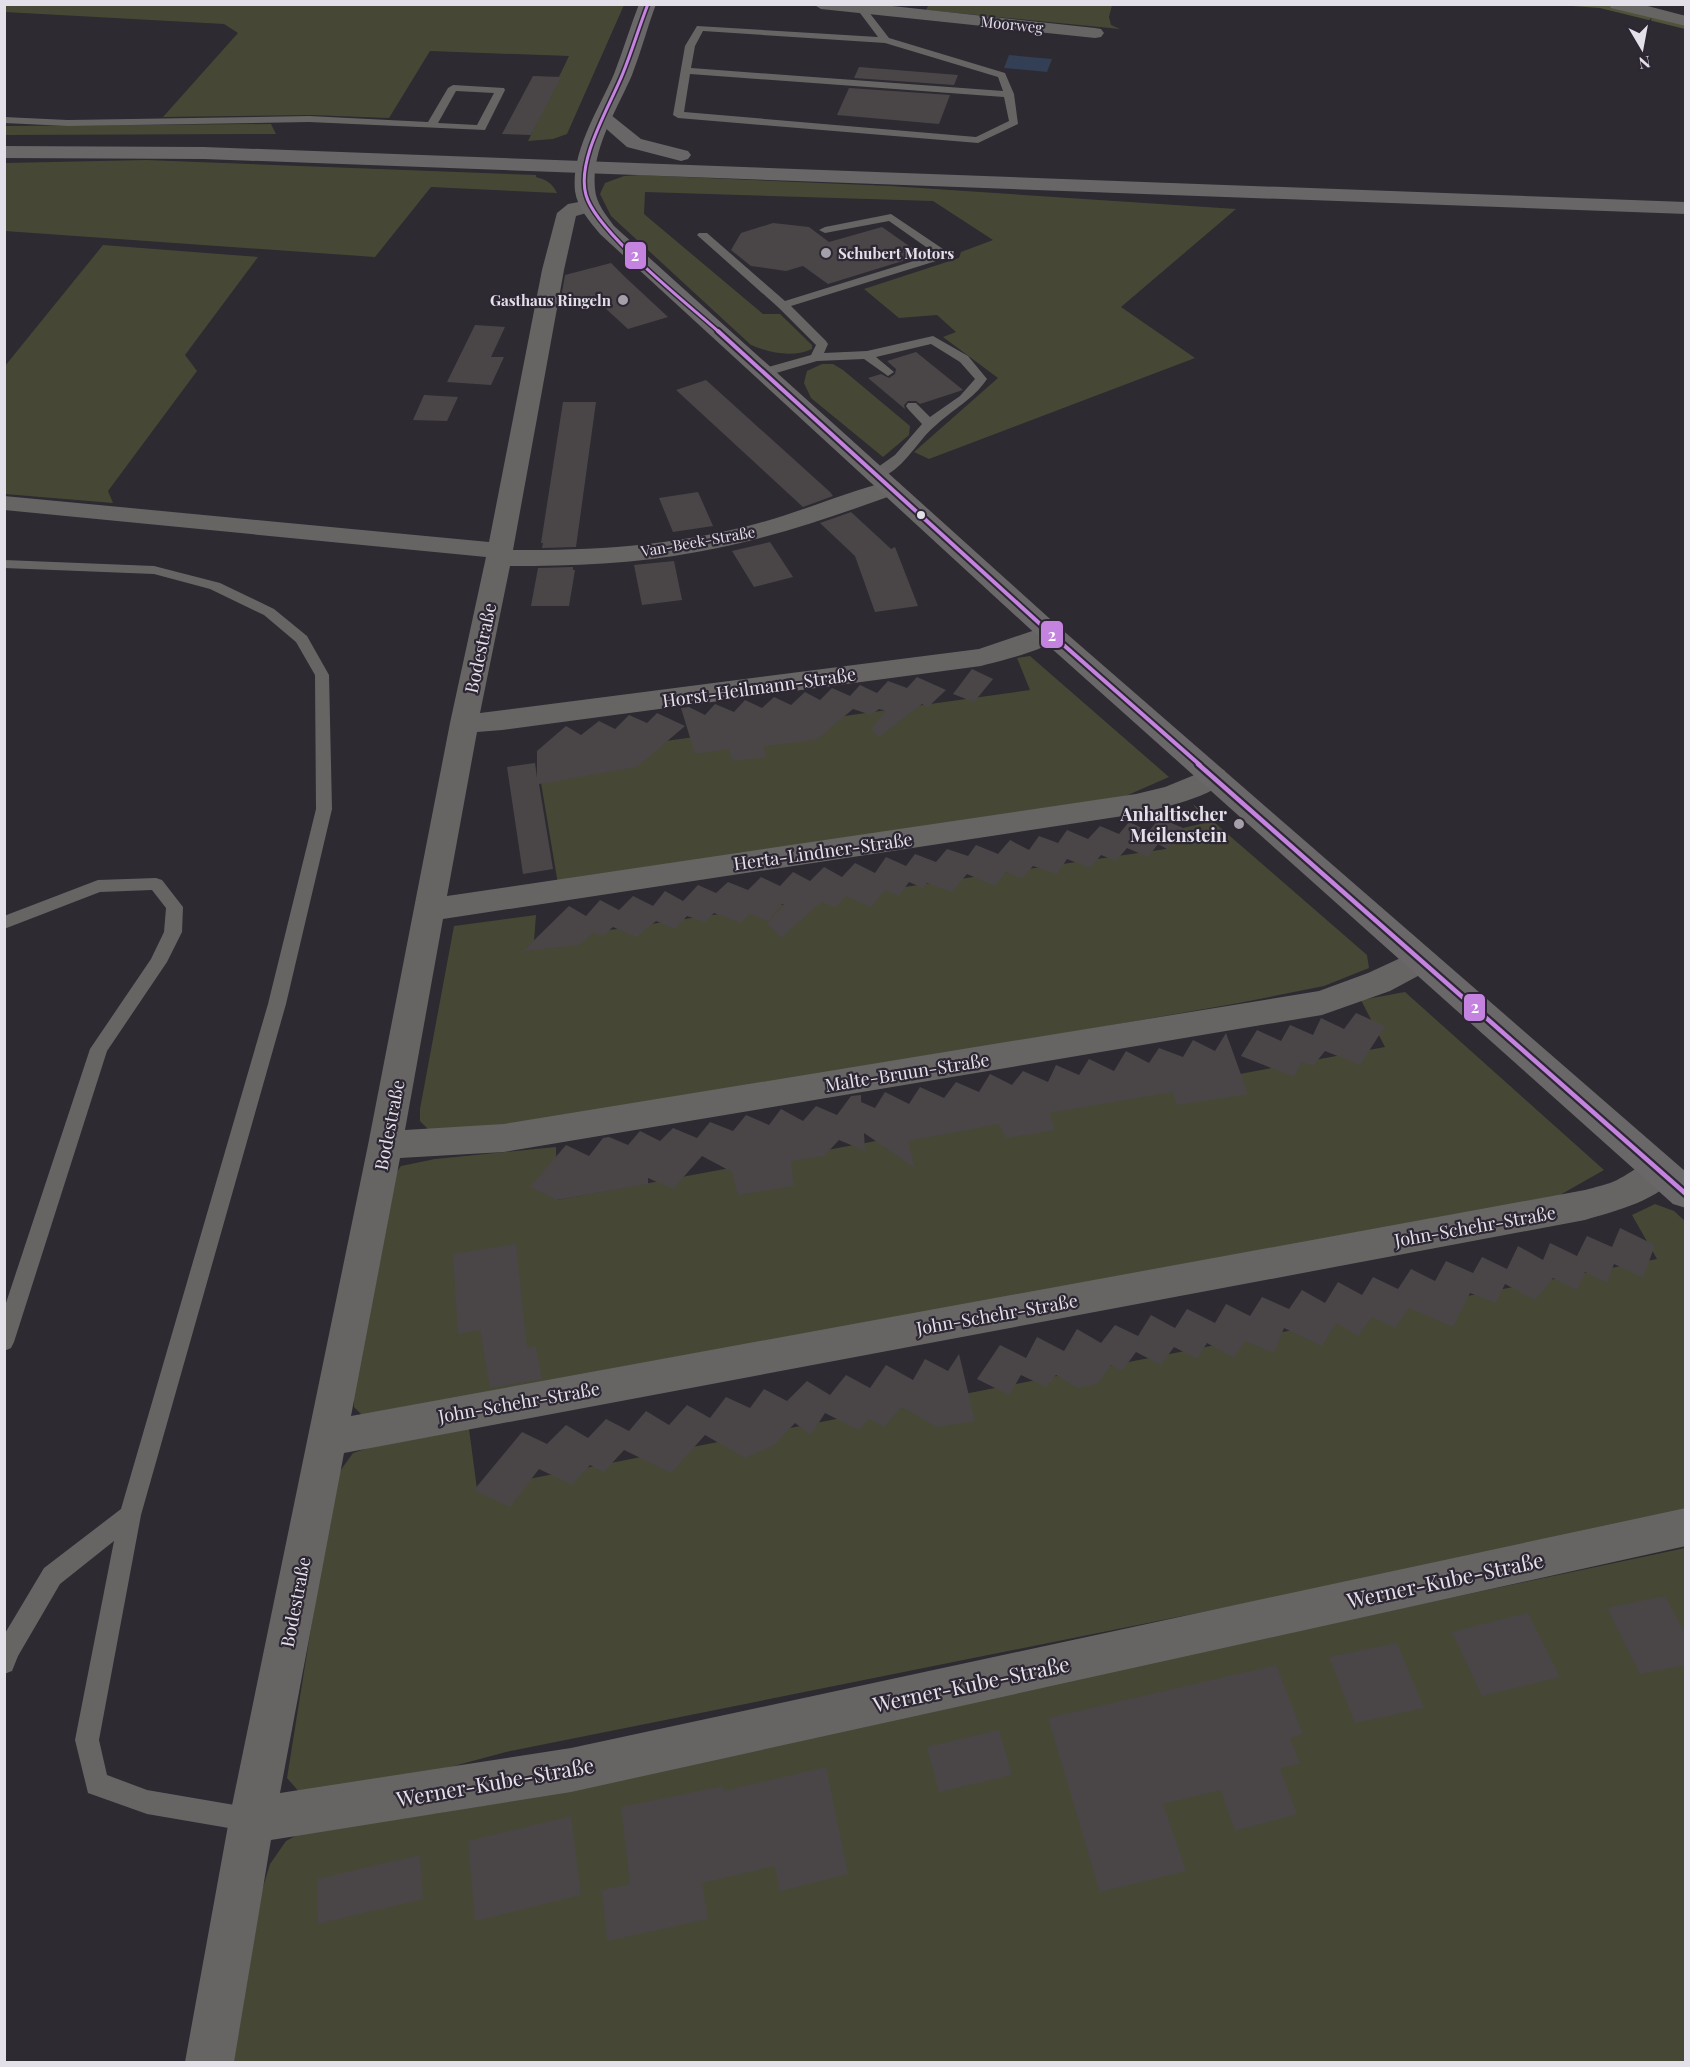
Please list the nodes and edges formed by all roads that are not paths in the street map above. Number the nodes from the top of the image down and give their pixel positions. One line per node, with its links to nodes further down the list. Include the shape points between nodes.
1 (648, 4): 10 (main road)
2 (821, 4): 4 (street, Moorweg)
3 (1617, 4): 5 (street)
4 (862, 9): 6 (street, Moorweg); 7 (lane)
5 (1686, 21)
6 (1095, 33)
7 (886, 40): 8 (lane, via 700,28 690,46); 9 (lane, via 1002,75)
8 (687, 71): 9 (lane); 9 (lane, via 678,115 978,140 1014,122)
9 (1009, 94)
10 (604, 119): 15 (main road, via 634,143); 16 (main road)
11 (4, 120): 12 (lane, via 68,123 309,119)
12 (432, 125): 12 (lane, via 481,128 500,90 453,88)
13 (4, 140): 16 (main road, via 312,142)
14 (4, 152): 16 (main road)
15 (681, 155): 16 (main road); 17 (main road)
16 (589, 160): 18 (main road, via 585,187); 19 (main road)
17 (1686, 195)
18 (590, 206): 27 (main road, via 621,245); 34 (street, Bodestraße, via 575,208 563,222)
19 (1686, 208)
20 (825, 230): 22 (lane, via 891,217 945,255)
21 (703, 234): 22 (lane)
22 (783, 305): 25 (lane, via 822,344)
23 (867, 355): 24 (lane); 26 (lane); 31 (lane, via 933,340 964,359 981,379 974,391)
24 (850, 356): 25 (lane); 28 (lane)
25 (816, 357): 27 (lane)
26 (888, 372)
27 (762, 373): 32 (main road)
28 (874, 376)
29 (926, 402): 31 (lane)
30 (912, 406): 31 (lane)
31 (929, 424): 32 (lane)
32 (883, 481): 34 (street, Van-Beek-Straße, via 780,526 688,546 584,557); 36 (main road)
33 (4, 502): 34 (street, Van-Beek-Straße)
34 (499, 555): 37 (street, Bodestraße)
35 (4, 564): 46 (lane, via 154,570 215,586 269,612 302,639 322,675 324,809 277,1004)
36 (1050, 633): 37 (street, Horst-Heilmann-Straße, via 981,657); 38 (main road)
37 (464, 723): 39 (street, Bodestraße)
38 (1214, 777): 39 (street, Herta-Lindner-Straße, via 1173,795 1136,804); 41 (main road)
39 (429, 910): 42 (street, Bodestraße)
40 (4, 923): 44 (lane, via 98,886 156,884 175,908 173,932 158,962 99,1049)
41 (1420, 961): 42 (street, Malte-Bruun-Straße, via 1379,982 1322,1003 504,1138); 43 (main road)
42 (385, 1145): 45 (street, Bodestraße)
43 (1673, 1183): 45 (street, John-Schehr-Straße, via 1585,1205)
44 (4, 1342)
45 (328, 1438): 49 (street, Bodestraße)
46 (130, 1515): 48 (lane, via 52,1576); 49 (lane, via 87,1740 97,1784 147,1802)
47 (1686, 1527): 49 (street, Werner-Kube-Straße, via 571,1770)
48 (4, 1663)
49 (252, 1820): 50 (street, Bodestraße)
50 (209, 2062)

